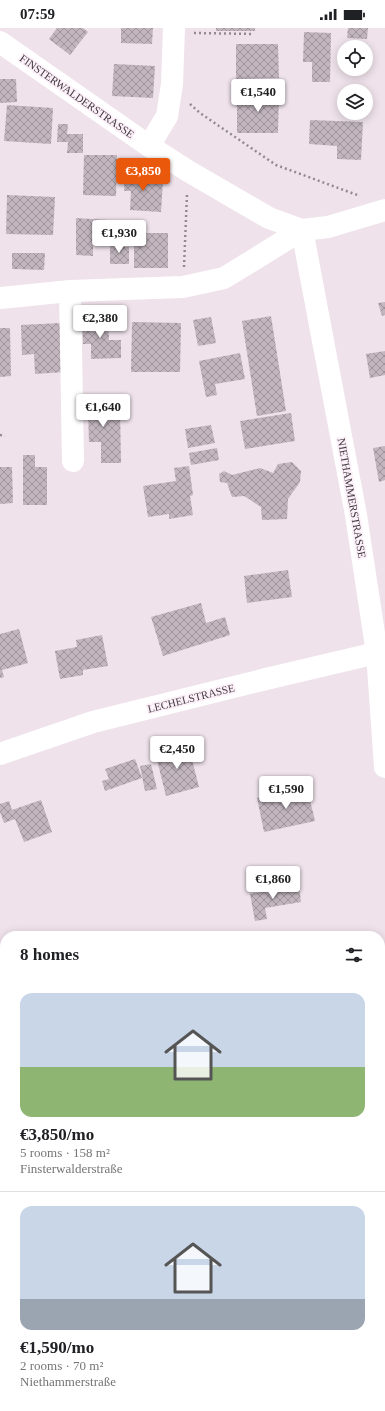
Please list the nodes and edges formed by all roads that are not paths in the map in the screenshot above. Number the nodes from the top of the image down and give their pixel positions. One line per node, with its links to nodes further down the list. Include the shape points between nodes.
1 (182, 30): 3 (street, via 167,116)
2 (0, 42): 3 (street, FINSTERWALDERSTRASSE)
3 (148, 146): 5 (street, FINSTERWALDERSTRASSE, via 269,218)
4 (385, 209): 5 (street, via 328,227)
5 (302, 230): 6 (street, via 224,278 183,287); 9 (street, NIETHAMMERSTRASSE)
6 (70, 291): 7 (street); 8 (street)
7 (0, 298)
8 (73, 461)
9 (381, 652): 10 (street, LECHELSTRASSE, via 93,722); 11 (street, NIETHAMMERSTRASSE)
10 (0, 754)
11 (385, 768)

